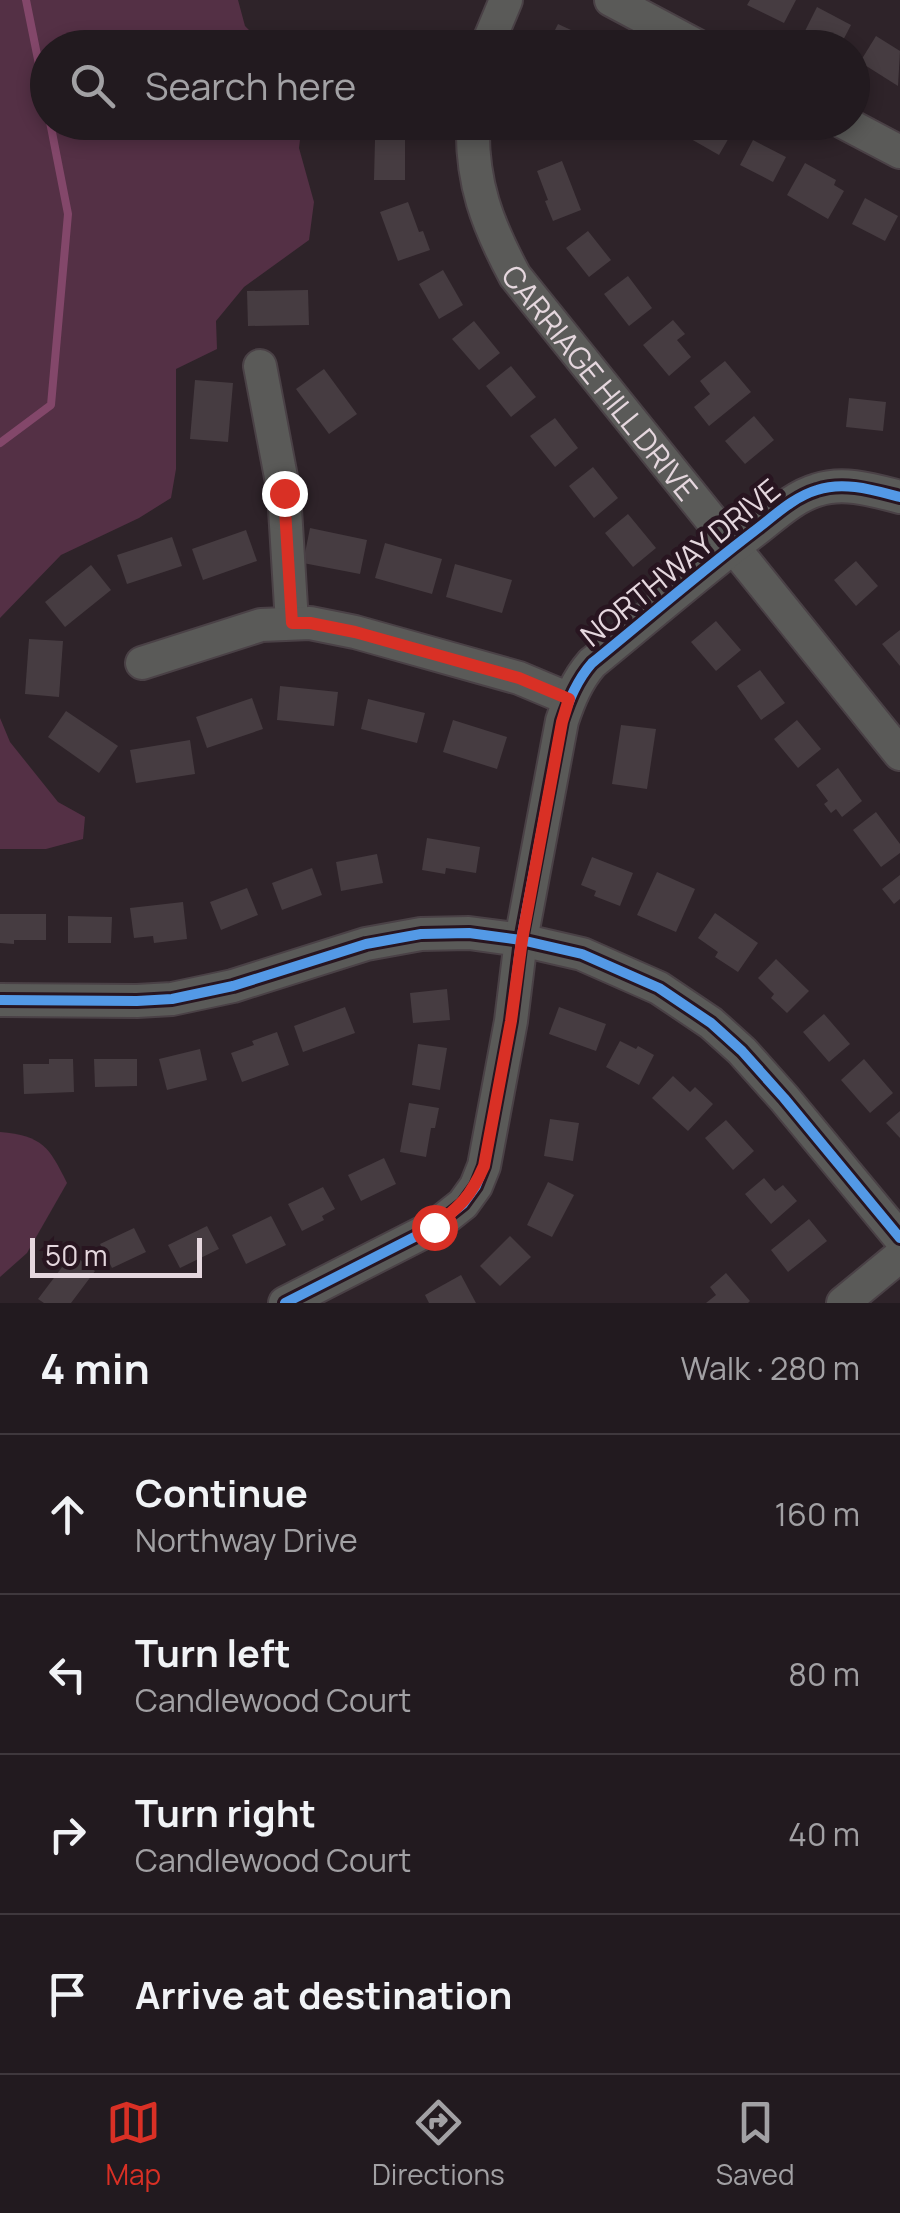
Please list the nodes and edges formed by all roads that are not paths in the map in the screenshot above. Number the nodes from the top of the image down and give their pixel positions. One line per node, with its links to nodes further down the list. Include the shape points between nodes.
1 (506, 0): 3 (street)
2 (610, 0): 4 (street)
3 (494, 30)
4 (667, 30)
5 (870, 136): 7 (street)
6 (472, 140): 10 (street, CARRIAGE HILL DRIVE, via 478,191 515,276)
7 (900, 152)
8 (260, 366): 11 (street, via 284,493)
9 (900, 497): 10 (street, NORTHWAY DRIVE, via 868,488 818,489)
10 (733, 548): 13 (street, NORTHWAY DRIVE, via 592,664); 14 (street, CARRIAGE HILL DRIVE)
11 (292, 623): 12 (street, via 261,625); 13 (street, via 355,632 519,678)
12 (142, 664)
13 (569, 699): 15 (street, NORTHWAY DRIVE)
14 (900, 754)
15 (522, 940): 16 (street, via 421,934 172,1000); 17 (street, via 582,954 658,988 711,1023 784,1098); 19 (street, NORTHWAY DRIVE, via 476,1186 434,1227)
16 (0, 1000)
17 (900, 1238)
18 (900, 1256): 20 (street)
19 (286, 1303)
20 (843, 1303)

